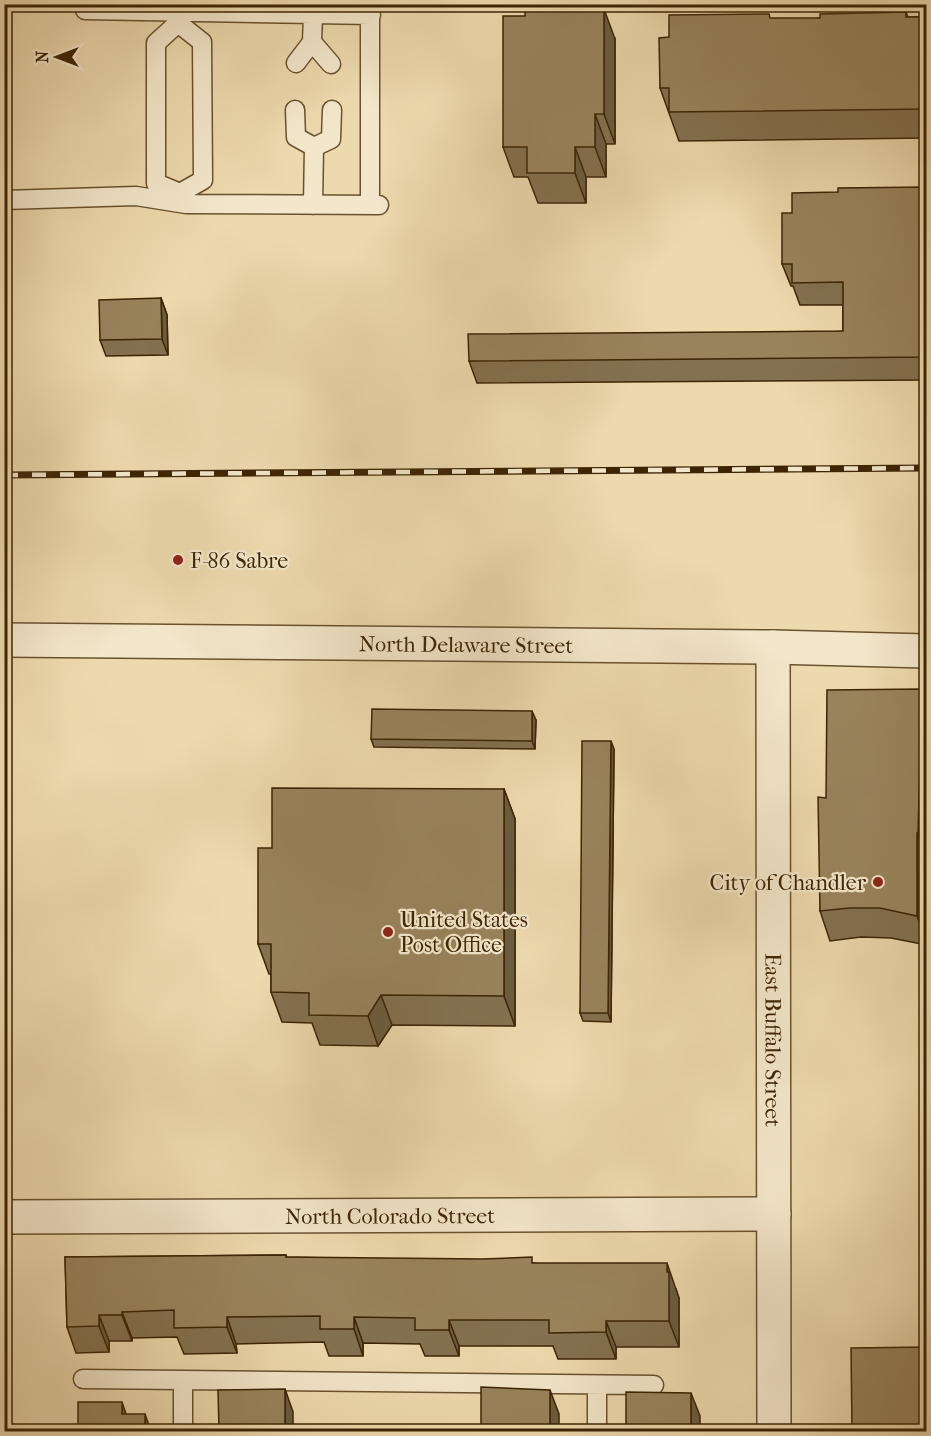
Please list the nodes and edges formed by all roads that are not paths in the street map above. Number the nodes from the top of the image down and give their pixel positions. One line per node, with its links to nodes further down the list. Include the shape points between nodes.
1 (85, 10): 4 (lane)
2 (371, 10): 3 (lane); 13 (lane, via 374,204)
3 (313, 15): 4 (lane); 5 (lane)
4 (178, 17): 12 (lane, via 202,42 203,180); 12 (lane, via 156,43 156,183)
5 (312, 42): 6 (lane); 7 (lane)
6 (296, 63)
7 (331, 64)
8 (295, 110): 10 (lane, via 296,137)
9 (332, 110): 10 (lane, via 331,139)
10 (314, 147): 13 (lane)
11 (4, 200): 12 (lane, via 136,196)
12 (184, 200): 13 (lane)
13 (313, 204)
14 (4, 640): 15 (street, North Delaware Street)
15 (773, 647): 16 (street, North Delaware Street); 17 (street, East Buffalo Street)
16 (927, 651)
17 (774, 1214): 18 (street, North Colorado Street); 25 (street, East Buffalo Street)
18 (4, 1217)
19 (83, 1379): 20 (lane)
20 (183, 1381): 21 (lane); 23 (lane)
21 (597, 1385): 22 (lane); 24 (lane)
22 (654, 1385)
23 (183, 1431)
24 (597, 1431)
25 (774, 1431)

